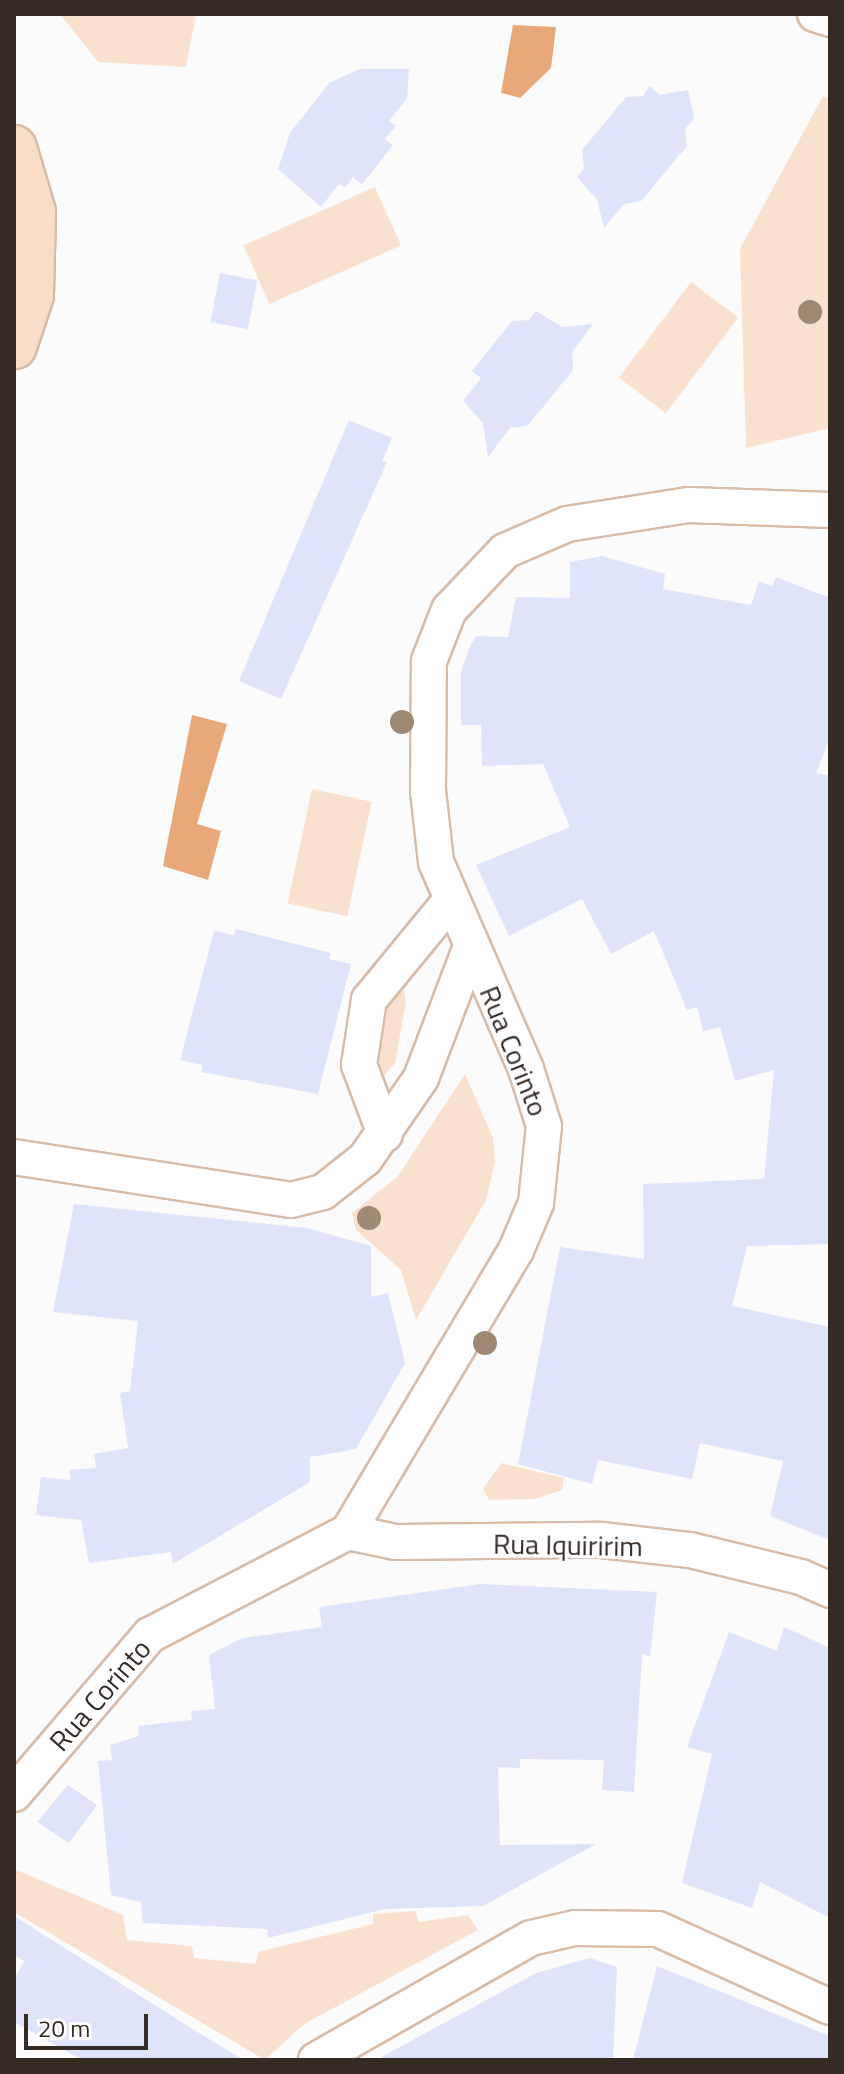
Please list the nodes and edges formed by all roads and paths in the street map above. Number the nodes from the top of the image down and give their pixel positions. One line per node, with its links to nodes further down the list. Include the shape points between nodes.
1 (815, 14): 2 (street)
2 (830, 19)
3 (14, 148): 4 (main road, via 33,212 31,295)
4 (14, 346)
5 (829, 511): 6 (street, Rua Corinto, via 689,505 567,524 505,551 465,588 429,661 428,791 436,862)
6 (451, 900): 7 (street, Rua Corinto); 8 (street, via 369,1000 359,1065)
7 (470, 949): 8 (street, via 421,1078); 10 (street, Rua Corinto, via 544,1126 541,1180 516,1250)
8 (385, 1134): 9 (street, via 340,1182 307,1199)
9 (14, 1157)
10 (348, 1532): 11 (street, Rua Iquiririm, via 396,1542 601,1540 675,1549 801,1577); 12 (street, Rua Corinto, via 150,1635)
11 (830, 1590)
12 (14, 1794)
13 (830, 2007): 14 (street, via 658,1929 575,1928 531,1938)
14 (316, 2060)

